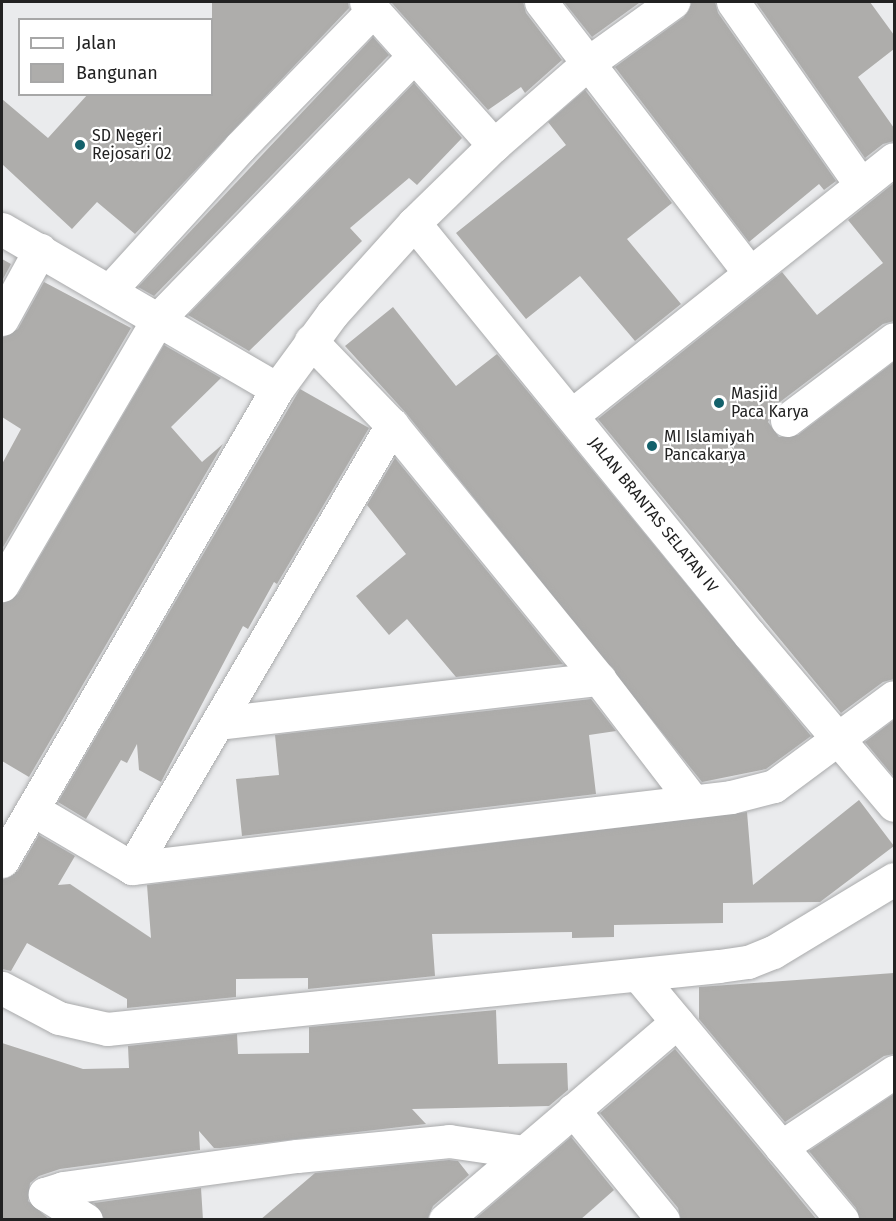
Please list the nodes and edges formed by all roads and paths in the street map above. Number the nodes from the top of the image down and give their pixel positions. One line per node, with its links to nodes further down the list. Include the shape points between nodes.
1 (541, 2): 6 (street)
2 (674, 2): 6 (street)
3 (733, 2): 9 (street)
4 (369, 6): 5 (street); 14 (street)
5 (414, 56): 7 (street); 16 (street)
6 (588, 63): 7 (street); 13 (street)
7 (494, 145): 10 (street)
8 (894, 159): 9 (street)
9 (861, 185): 13 (street)
10 (414, 223): 18 (street); 20 (street, JALAN BRANTAS SELATAN IV)
11 (2, 229): 12 (street)
12 (40, 250): 14 (street); 15 (street)
13 (749, 272): 20 (street)
14 (110, 290): 16 (street)
15 (2, 319)
16 (158, 319): 19 (street); 23 (street)
17 (894, 339): 21 (street)
18 (312, 341): 19 (street); 22 (street)
19 (277, 389): 30 (street)
20 (572, 415): 27 (street, JALAN BRANTAS SELATAN IV)
21 (787, 420)
22 (392, 425): 24 (street); 26 (street)
23 (2, 585)
24 (599, 679): 26 (street); 28 (street)
25 (894, 697): 27 (street)
26 (218, 723): 32 (street)
27 (839, 740): 28 (street, via 774,786 731,797); 29 (street, JALAN BRANTAS SELATAN IV)
28 (692, 800): 32 (street)
29 (894, 805)
30 (32, 809): 31 (street); 32 (street)
31 (2, 861)
32 (132, 868)
33 (894, 879): 34 (street, via 772,952 748,962)
34 (638, 975): 35 (street, via 106,1029 59,1018); 36 (street)
35 (2, 988)
36 (677, 1022): 38 (street); 39 (street)
37 (894, 1072): 39 (street)
38 (573, 1110): 40 (street); 42 (street)
39 (781, 1147): 45 (street)
40 (524, 1152): 41 (street, via 449,1141 297,1156 63,1188); 44 (street)
41 (40, 1207): 43 (street)
42 (650, 1215)
43 (86, 1220)
44 (445, 1220)
45 (842, 1220)

